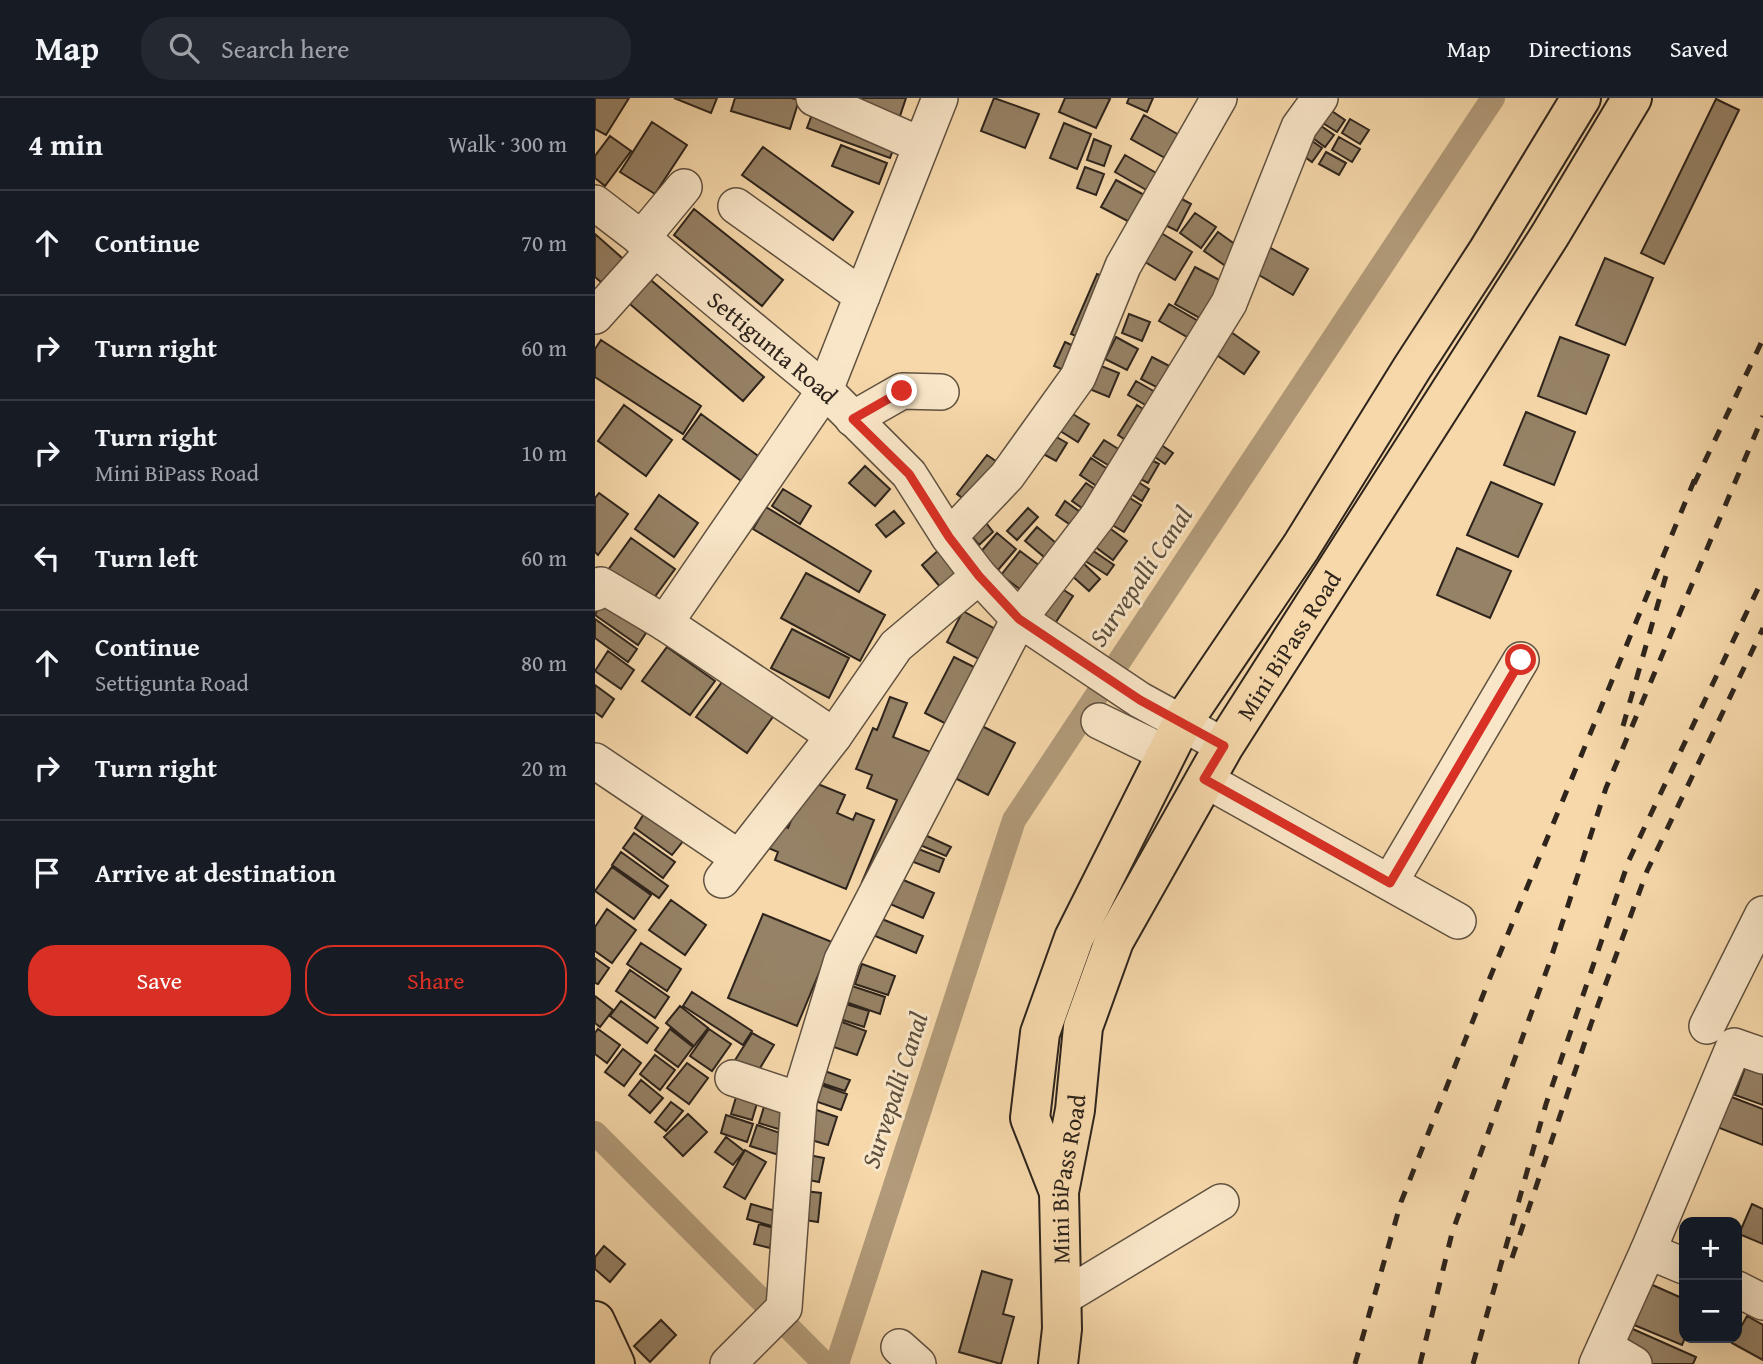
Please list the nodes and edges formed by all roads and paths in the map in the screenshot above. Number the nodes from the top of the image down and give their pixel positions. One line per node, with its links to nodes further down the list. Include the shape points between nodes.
1 (814, 98): 7 (street)
2 (940, 98): 7 (street)
3 (1219, 98): 17 (street, via 1123,266 1078,377 1007,476)
4 (1320, 98): 21 (street, via 1299,127 1229,303)
5 (1581, 98): 25 (main road, via 1301,547)
6 (1632, 98): 26 (main road, Mini BiPass Road, via 1550,235)
7 (921, 145): 12 (street)
8 (684, 187): 11 (street)
9 (595, 203): 11 (street, Settigunta Road)
10 (736, 205): 12 (street)
11 (648, 244): 13 (street); 14 (street, Settigunta Road)
12 (862, 296): 14 (street)
13 (595, 316)
14 (825, 390): 16 (street, Settigunta Road); 20 (street)
15 (941, 392): 16 (street, via 902,391)
16 (853, 419): 17 (street, Settigunta Road, via 909,474)
17 (949, 537): 18 (street, Settigunta Road)
18 (979, 576): 21 (street, Settigunta Road); 24 (street, via 896,646)
19 (597, 586): 20 (street)
20 (665, 623): 24 (street)
21 (1030, 627): 25 (street, Settigunta Road, via 1140,700); 35 (street, via 842,960)
22 (1521, 660): 29 (street)
23 (1099, 721): 25 (street)
24 (834, 736): 27 (street, via 730,869)
25 (1175, 738): 26 (street); 36 (main road, via 1074,938 1040,1033 1030,1118)
26 (1224, 746): 28 (main road, Mini BiPass Road)
27 (595, 761)
28 (1204, 779): 29 (street); 36 (main road, Mini BiPass Road, via 1114,941 1083,1027 1075,1110)
29 (1390, 883): 31 (street)
30 (1763, 914): 32 (street)
31 (1458, 920)
32 (1707, 1026)
33 (1763, 1056): 38 (street, via 1734,1046)
34 (733, 1077): 35 (street)
35 (799, 1100): 46 (street, via 784,1308)
36 (1059, 1192): 41 (main road, Mini BiPass Road)
37 (1221, 1202): 41 (street)
38 (1648, 1251): 39 (street); 44 (street)
39 (1679, 1264)
40 (1742, 1292): 42 (street)
41 (1062, 1298): 47 (main road, Mini BiPass Road)
42 (1763, 1302)
43 (595, 1321): 45 (main road)
44 (1612, 1358)
45 (615, 1364)
46 (728, 1364)
47 (1058, 1364)

